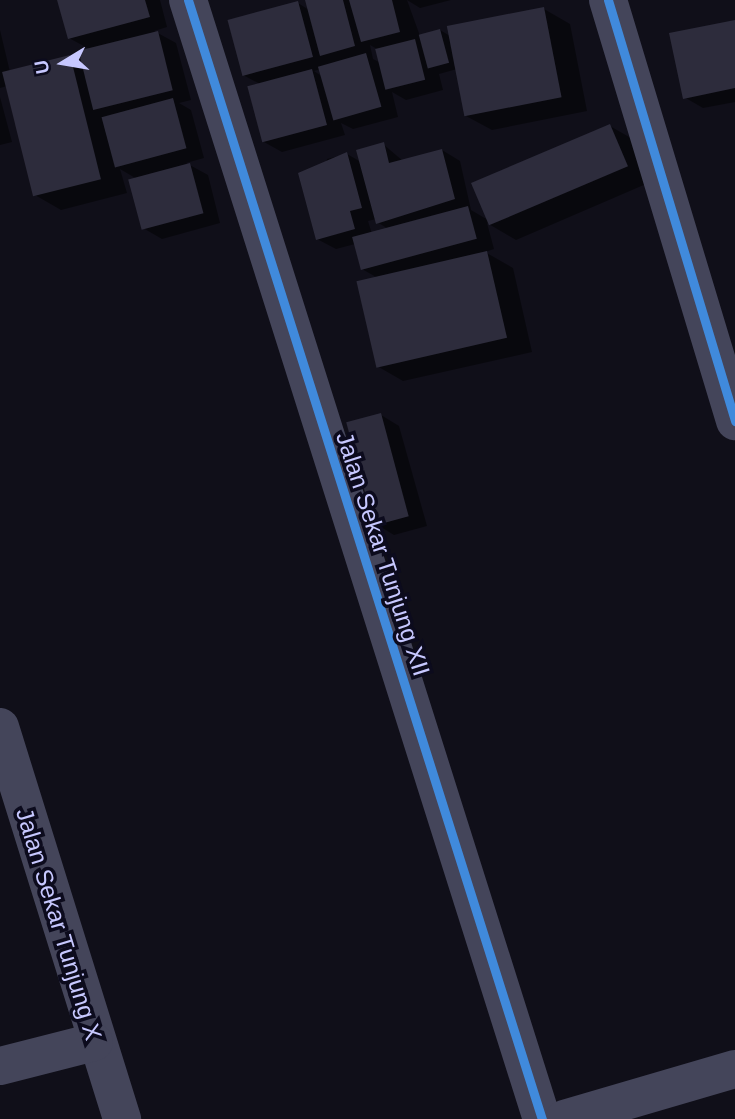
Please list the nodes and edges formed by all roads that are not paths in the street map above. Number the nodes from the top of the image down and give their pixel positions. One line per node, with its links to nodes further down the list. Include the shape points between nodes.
1 (608, 0): 3 (street)
2 (190, 1): 9 (street, Jalan Sekar Tunjung XII)
3 (735, 421)
4 (0, 727): 5 (street, Jalan Sekar Tunjung X)
5 (94, 1041): 6 (street); 8 (street, Jalan Sekar Tunjung X)
6 (0, 1066)
7 (735, 1069): 10 (street)
8 (122, 1119)
9 (542, 1119)
10 (564, 1119)

